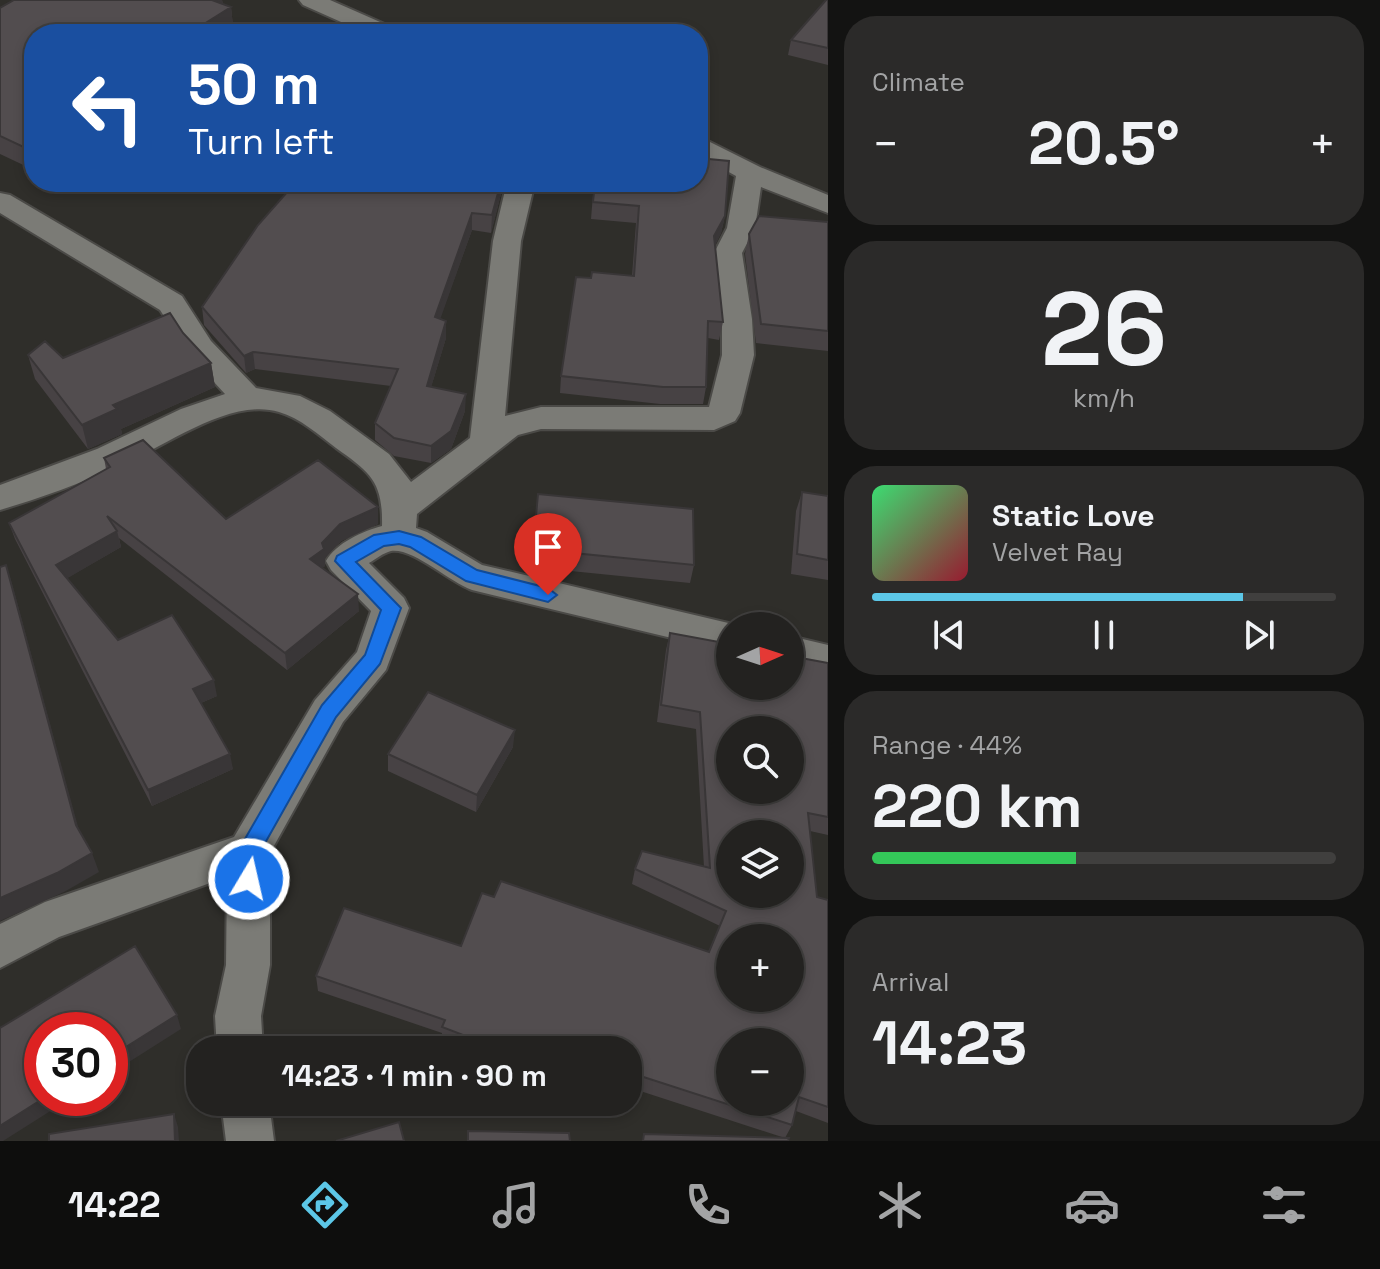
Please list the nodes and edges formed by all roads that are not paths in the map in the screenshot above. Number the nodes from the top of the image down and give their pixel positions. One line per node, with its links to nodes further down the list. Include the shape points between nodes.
1 (311, 0): 2 (street)
2 (365, 24)
3 (708, 150): 4 (street)
4 (750, 173): 7 (street); 9 (street, via 741,228 728,253 738,355 724,413 691,420 541,418 507,427)
5 (519, 192): 9 (street, via 507,241)
6 (0, 201): 8 (street, via 171,303 200,348)
7 (828, 205)
8 (248, 399): 10 (street, via 219,406 111,457); 11 (street, via 282,401 327,425 386,468 399,490)
9 (486, 440): 11 (street)
10 (0, 498)
11 (400, 523): 12 (street, via 415,541 472,576); 15 (street, via 344,561 391,608 373,659 329,711)
12 (716, 634)
13 (804, 654): 14 (street)
14 (828, 660)
15 (249, 851): 16 (street, via 45,922); 17 (street, via 248,965)
16 (0, 947)
17 (239, 1036)
18 (247, 1116): 19 (street)
19 (250, 1141)

